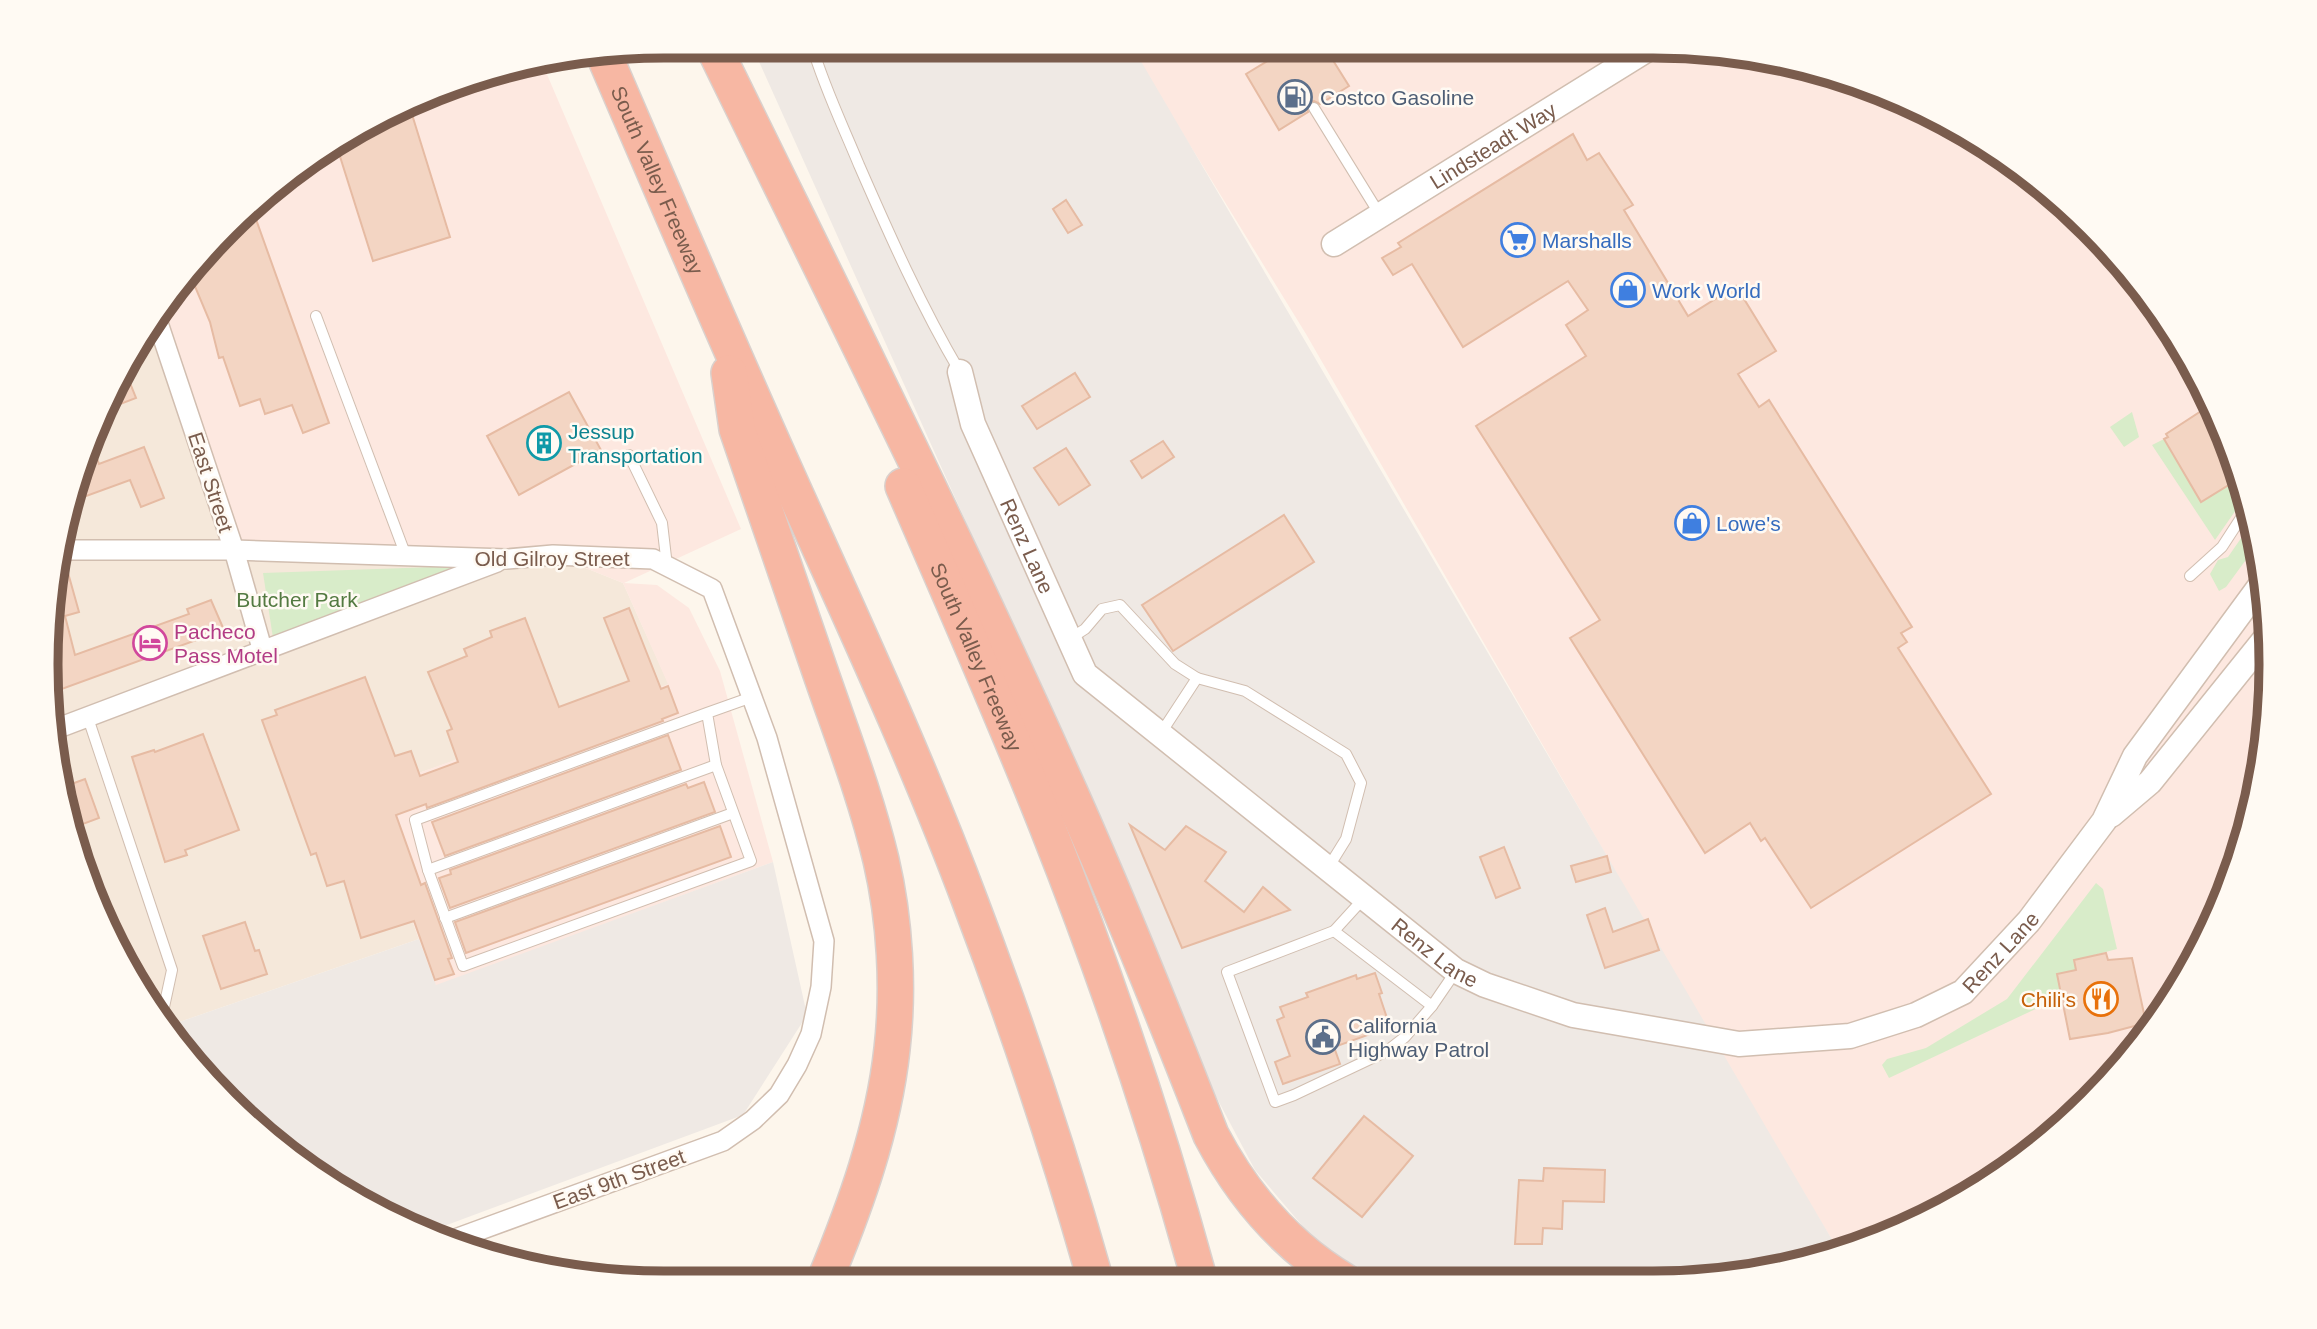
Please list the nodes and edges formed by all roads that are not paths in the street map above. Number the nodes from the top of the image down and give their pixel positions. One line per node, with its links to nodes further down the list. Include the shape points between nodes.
1 (717, 58): 42 (highway, South Valley Freeway, via 1014,743)
2 (718, 58): 51 (highway, via 972,577 1109,882 1211,1135 1228,1168 1264,1214 1294,1246)
3 (815, 58): 12 (lane, via 877,207)
4 (1633, 58): 7 (street, Lindsteadt Way)
5 (607, 61): 11 (highway, South Valley Freeway)
6 (1314, 108): 7 (lane)
7 (1380, 216): 8 (street, Lindsteadt Way)
8 (1334, 244)
9 (316, 316): 17 (lane)
10 (160, 327): 16 (street, East Street)
11 (723, 332): 47 (highway, via 737,429 862,793 888,898 895,1008 886,1090 864,1178); 48 (highway, South Valley Freeway, via 867,653 970,902 1039,1096)
12 (960, 372): 23 (street, Renz Lane, via 973,424)
13 (629, 455): 19 (lane, via 662,523)
14 (2241, 517): 20 (lane, via 2222,547)
15 (68, 550): 16 (street, Old Gilroy Street)
16 (234, 550): 17 (street, Old Gilroy Street); 25 (street, East Street)
17 (406, 556): 18 (street, Old Gilroy Street)
18 (506, 559): 19 (street, Old Gilroy Street, via 553,555 653,559); 25 (street)
19 (667, 566): 27 (street, Old Gilroy Street, via 712,589)
20 (2190, 576)
21 (2255, 593): 35 (street, Renz Lane, via 2135,756)
22 (2256, 604): 28 (street, via 2220,661 2214,677)
23 (1069, 639): 26 (lane, via 1102,609 1120,605 1175,664); 32 (street, Renz Lane, via 1085,674)
24 (2259, 647): 28 (street, Renz Lane)
25 (263, 652): 30 (street)
26 (1197, 678): 32 (lane); 36 (lane, via 1245,691 1346,754 1361,783 1346,839)
27 (752, 696): 29 (lane); 45 (street, Old Gilroy Street, via 824,941 811,1034)
28 (2218, 697): 35 (street, Renz Lane, via 2150,782)
29 (707, 713): 33 (lane); 37 (lane, via 415,820)
30 (89, 718): 31 (street); 44 (lane, via 172,970)
31 (61, 727)
32 (1160, 735): 36 (street, Renz Lane)
33 (716, 765): 34 (lane); 37 (lane)
34 (733, 813): 39 (lane); 39 (lane, via 751,861 463,965)
35 (2104, 821): 41 (street, Renz Lane, via 2029,921 1963,992 1916,1015 1850,1036 1739,1044 1573,1015)
36 (1327, 869): 38 (street, Renz Lane)
37 (428, 870): 39 (lane)
38 (1365, 897): 40 (lane); 41 (street, Renz Lane)
39 (445, 918)
40 (1334, 931): 43 (lane); 43 (lane, via 1227,972 1275,1102 1387,1051)
41 (1457, 971): 43 (lane)
42 (1110, 994): 49 (highway, South Valley Freeway); 50 (highway)
43 (1432, 1006)
44 (164, 1007)
45 (779, 1095): 46 (street, East 9th Street, via 723,1141)
46 (462, 1236)
47 (829, 1271)
48 (1093, 1271)
49 (1197, 1271)
50 (1216, 1271)
51 (1328, 1271)

